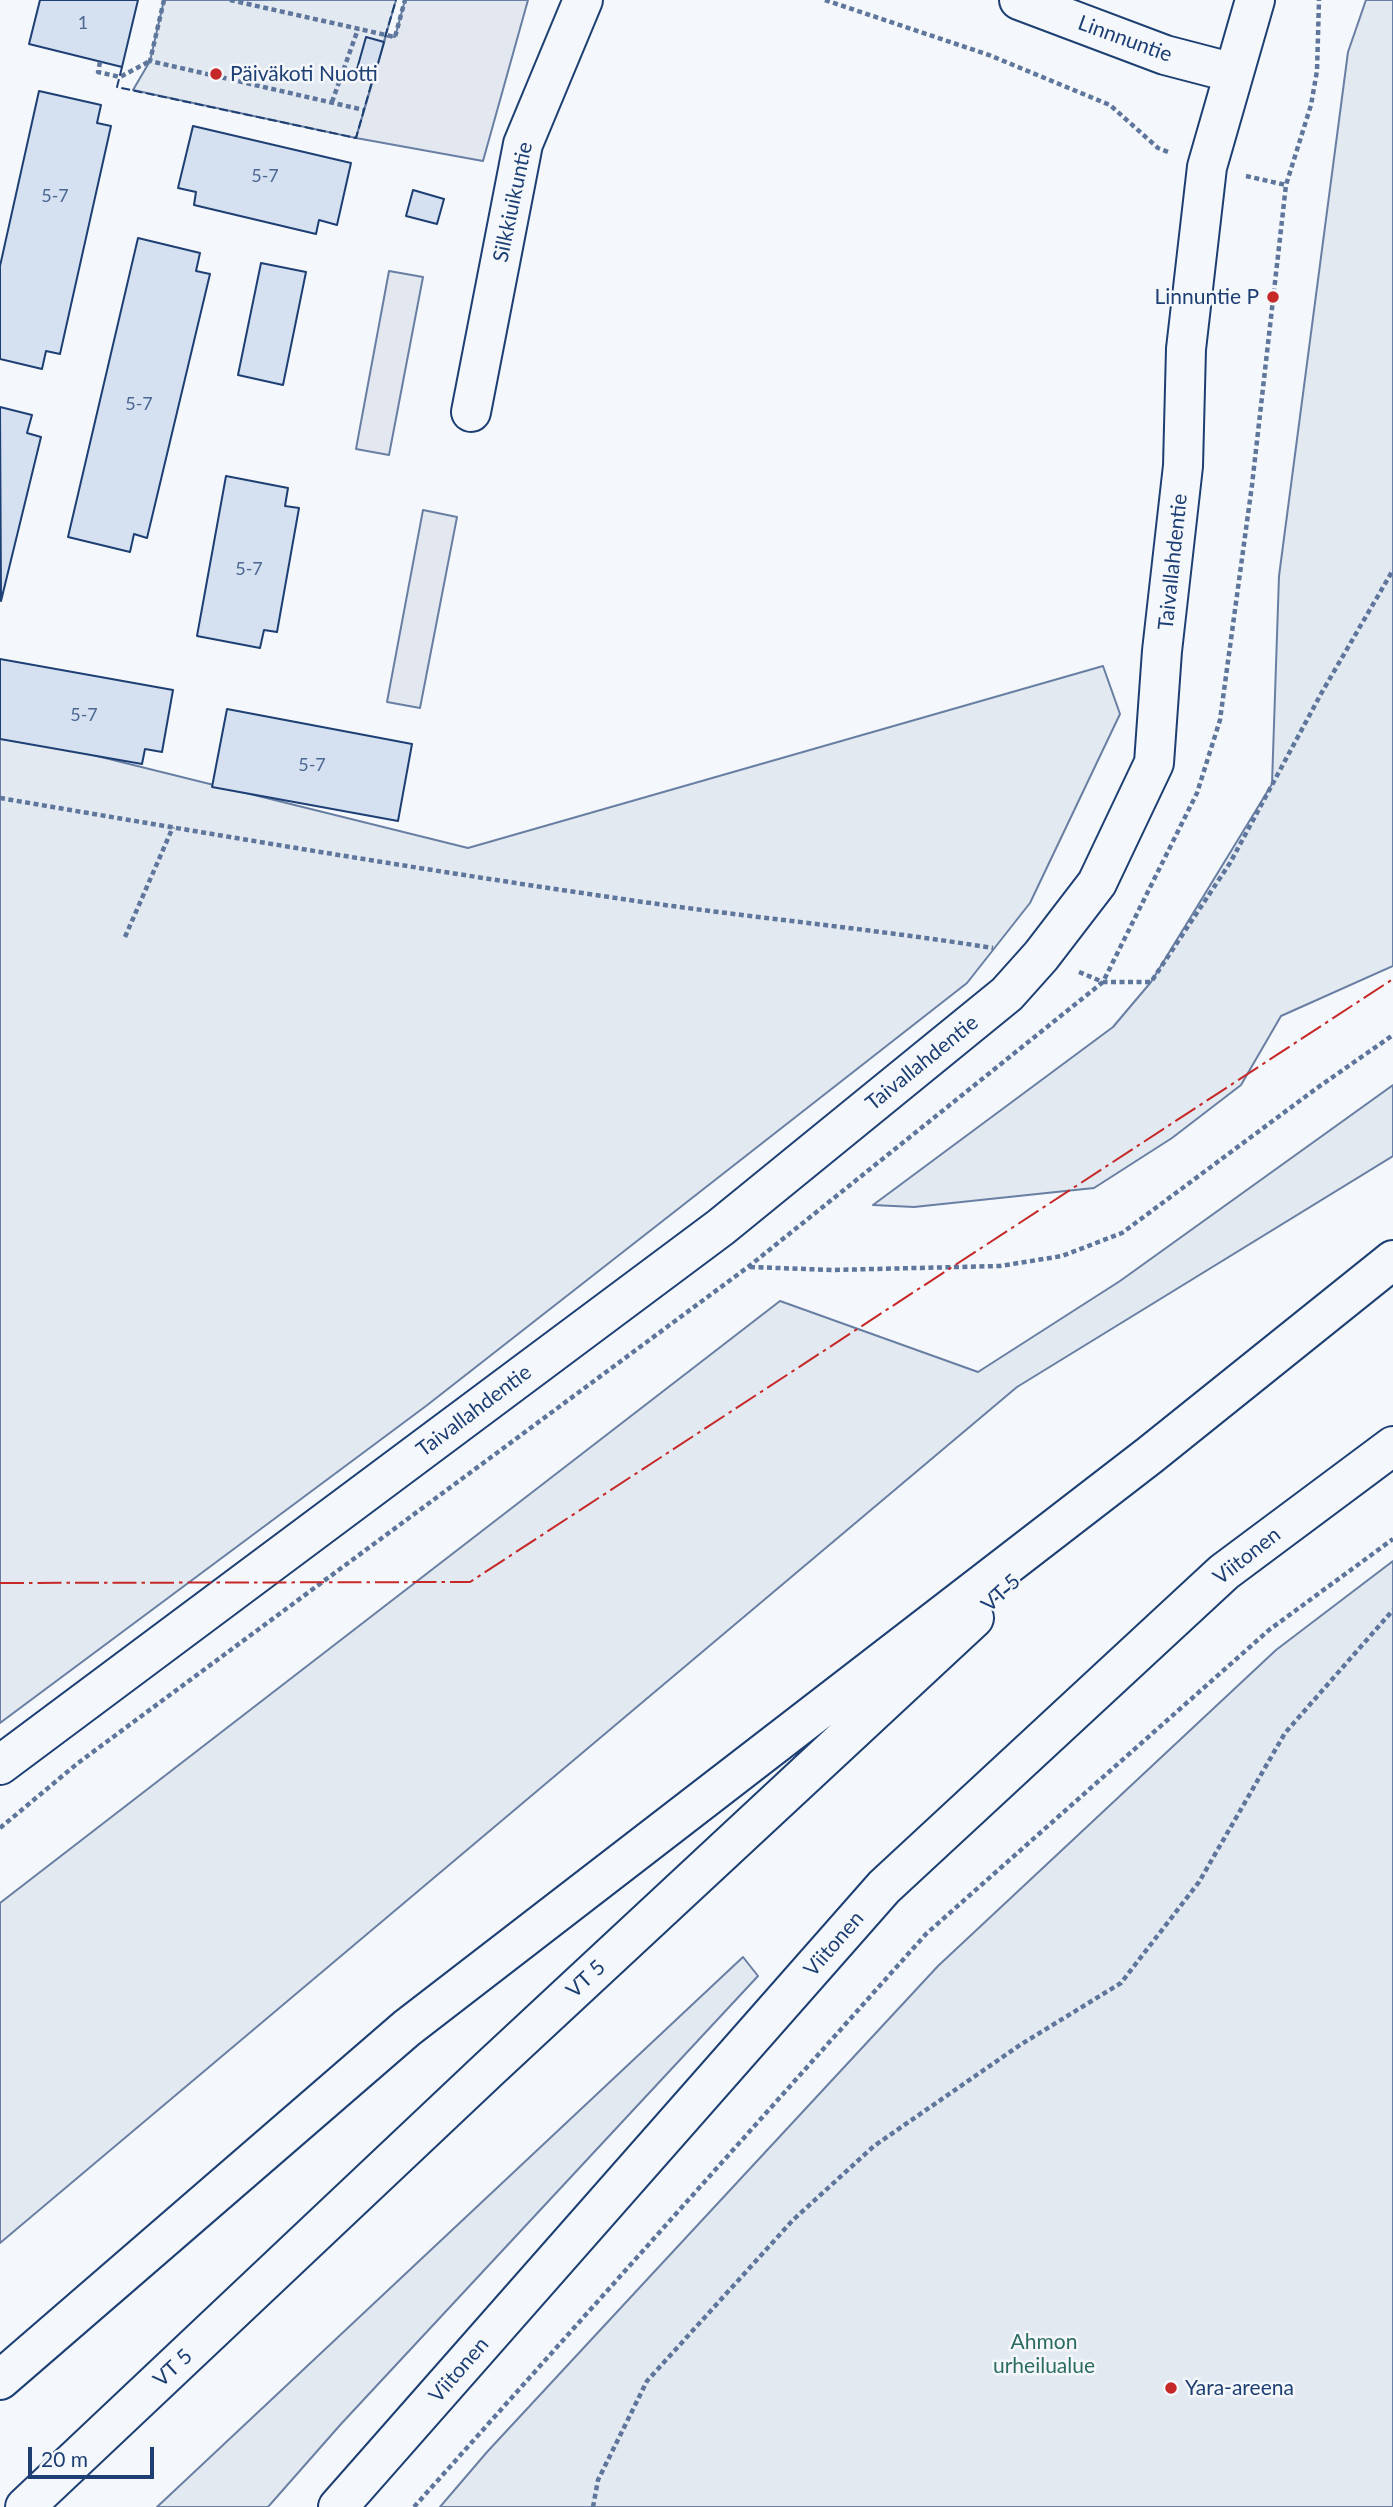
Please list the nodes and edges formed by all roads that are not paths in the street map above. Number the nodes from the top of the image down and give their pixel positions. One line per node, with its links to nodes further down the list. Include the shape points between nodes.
1 (583, 0): 5 (main road, Silkkiuikuntie, via 523,144)
2 (1019, 0): 4 (main road, Linnnuntie, via 1165,55)
3 (1255, 0): 4 (main road, Taivallahdentie)
4 (1234, 73): 9 (main road, Taivallahdentie, via 1207,167 1186,349 1183,466 1154,763 1097,883 1007,994 721,1227)
5 (471, 412)
6 (1393, 1260): 8 (main road, VT 5)
7 (1393, 1446): 12 (main road, Viitonen, via 1224,1572 884,1887)
8 (1150, 1455): 10 (main road, VT 5, via 407,2028); 11 (main road, VT 5)
9 (0, 1765)
10 (0, 2380)
11 (25, 2507)
12 (338, 2507)

